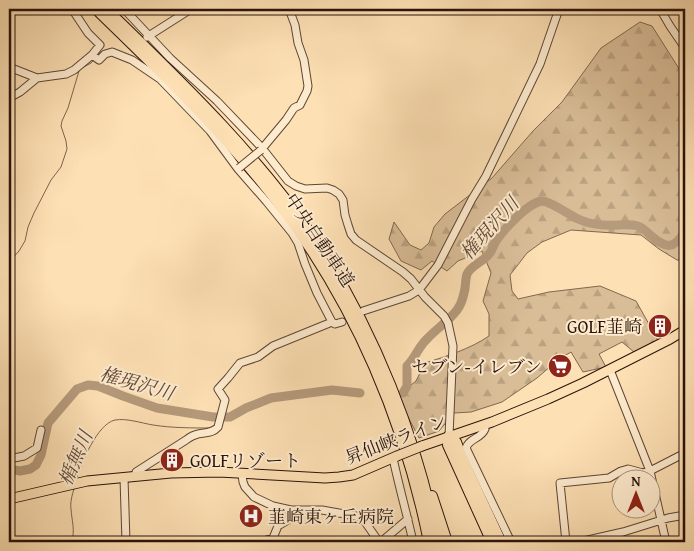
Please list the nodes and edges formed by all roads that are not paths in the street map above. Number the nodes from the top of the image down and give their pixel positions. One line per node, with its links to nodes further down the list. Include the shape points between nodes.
1 (72, 9): 11 (street, via 100,45)
2 (96, 9): 36 (highway, 中央自動車道, via 208,120 282,208 308,246 335,288 376,371)
3 (106, 9): 25 (highway, 中央自動車道, via 220,123 315,241 365,330)
4 (124, 9): 9 (street)
5 (191, 9): 9 (street)
6 (289, 9): 15 (street, via 304,60 307,92 300,105 294,108)
7 (559, 9): 17 (street, via 540,64 486,176 445,254)
8 (660, 9): 10 (street)
9 (147, 37): 15 (street, via 217,101)
10 (685, 48)
11 (92, 55): 13 (street, via 66,74); 16 (street, via 99,60 112,52 128,54 173,92 210,131)
12 (9, 66): 13 (street)
13 (37, 78): 14 (street)
14 (9, 98)
15 (261, 149): 16 (street, bridge); 17 (street, via 296,186 327,188 339,194 351,234 356,240 403,272)
16 (239, 169): 19 (street, via 292,233)
17 (419, 290): 18 (street, via 403,299); 26 (street, via 446,320 453,346)
18 (363, 311)
19 (332, 322): 20 (street); 33 (street, via 240,363 218,389 225,400 216,430 194,435 136,472)
20 (342, 322)
21 (685, 330): 22 (main road, 昇仙峡ライン)
22 (610, 370): 23 (main road, 昇仙峡ライン); 30 (street)
23 (483, 425): 26 (main road, 昇仙峡ライン); 53 (street, via 483,433 469,442 466,448)
24 (41, 430): 29 (street, via 37,448 24,456)
25 (407, 432): 49 (highway, 中央自動車道); 50 (highway, via 426,476)
26 (449, 436): 28 (main road, 昇仙峡ライン, bridge); 37 (highway, via 456,442)
27 (685, 454): 31 (street)
28 (395, 457): 32 (main road, 昇仙峡ライン, via 339,477); 41 (street)
29 (9, 459)
30 (649, 468)
31 (656, 468)
32 (242, 474): 33 (main road, 昇仙峡ライン, via 195,472); 39 (street, via 245,487 254,497)
33 (135, 476): 35 (main road, 昇仙峡ライン)
34 (612, 476): 54 (street, via 560,482)
35 (124, 478): 38 (main road, 昇仙峡ライン, via 87,481); 43 (street)
36 (414, 480): 47 (highway); 48 (highway, 中央自動車道)
37 (476, 498): 51 (highway); 52 (highway)
38 (9, 499)
39 (291, 510): 44 (street, via 288,520 278,526 273,538); 45 (street, via 322,510 356,516 363,519)
40 (685, 515): 42 (street)
41 (408, 519): 45 (street); 46 (street)
42 (662, 520): 55 (street); 56 (street)
43 (126, 542)
44 (260, 542)
45 (380, 542)
46 (413, 542)
47 (424, 542)
48 (429, 542)
49 (437, 542)
50 (447, 542)
51 (493, 542)
52 (502, 542)
53 (511, 542)
54 (566, 542)
55 (579, 542)
56 (666, 542)

